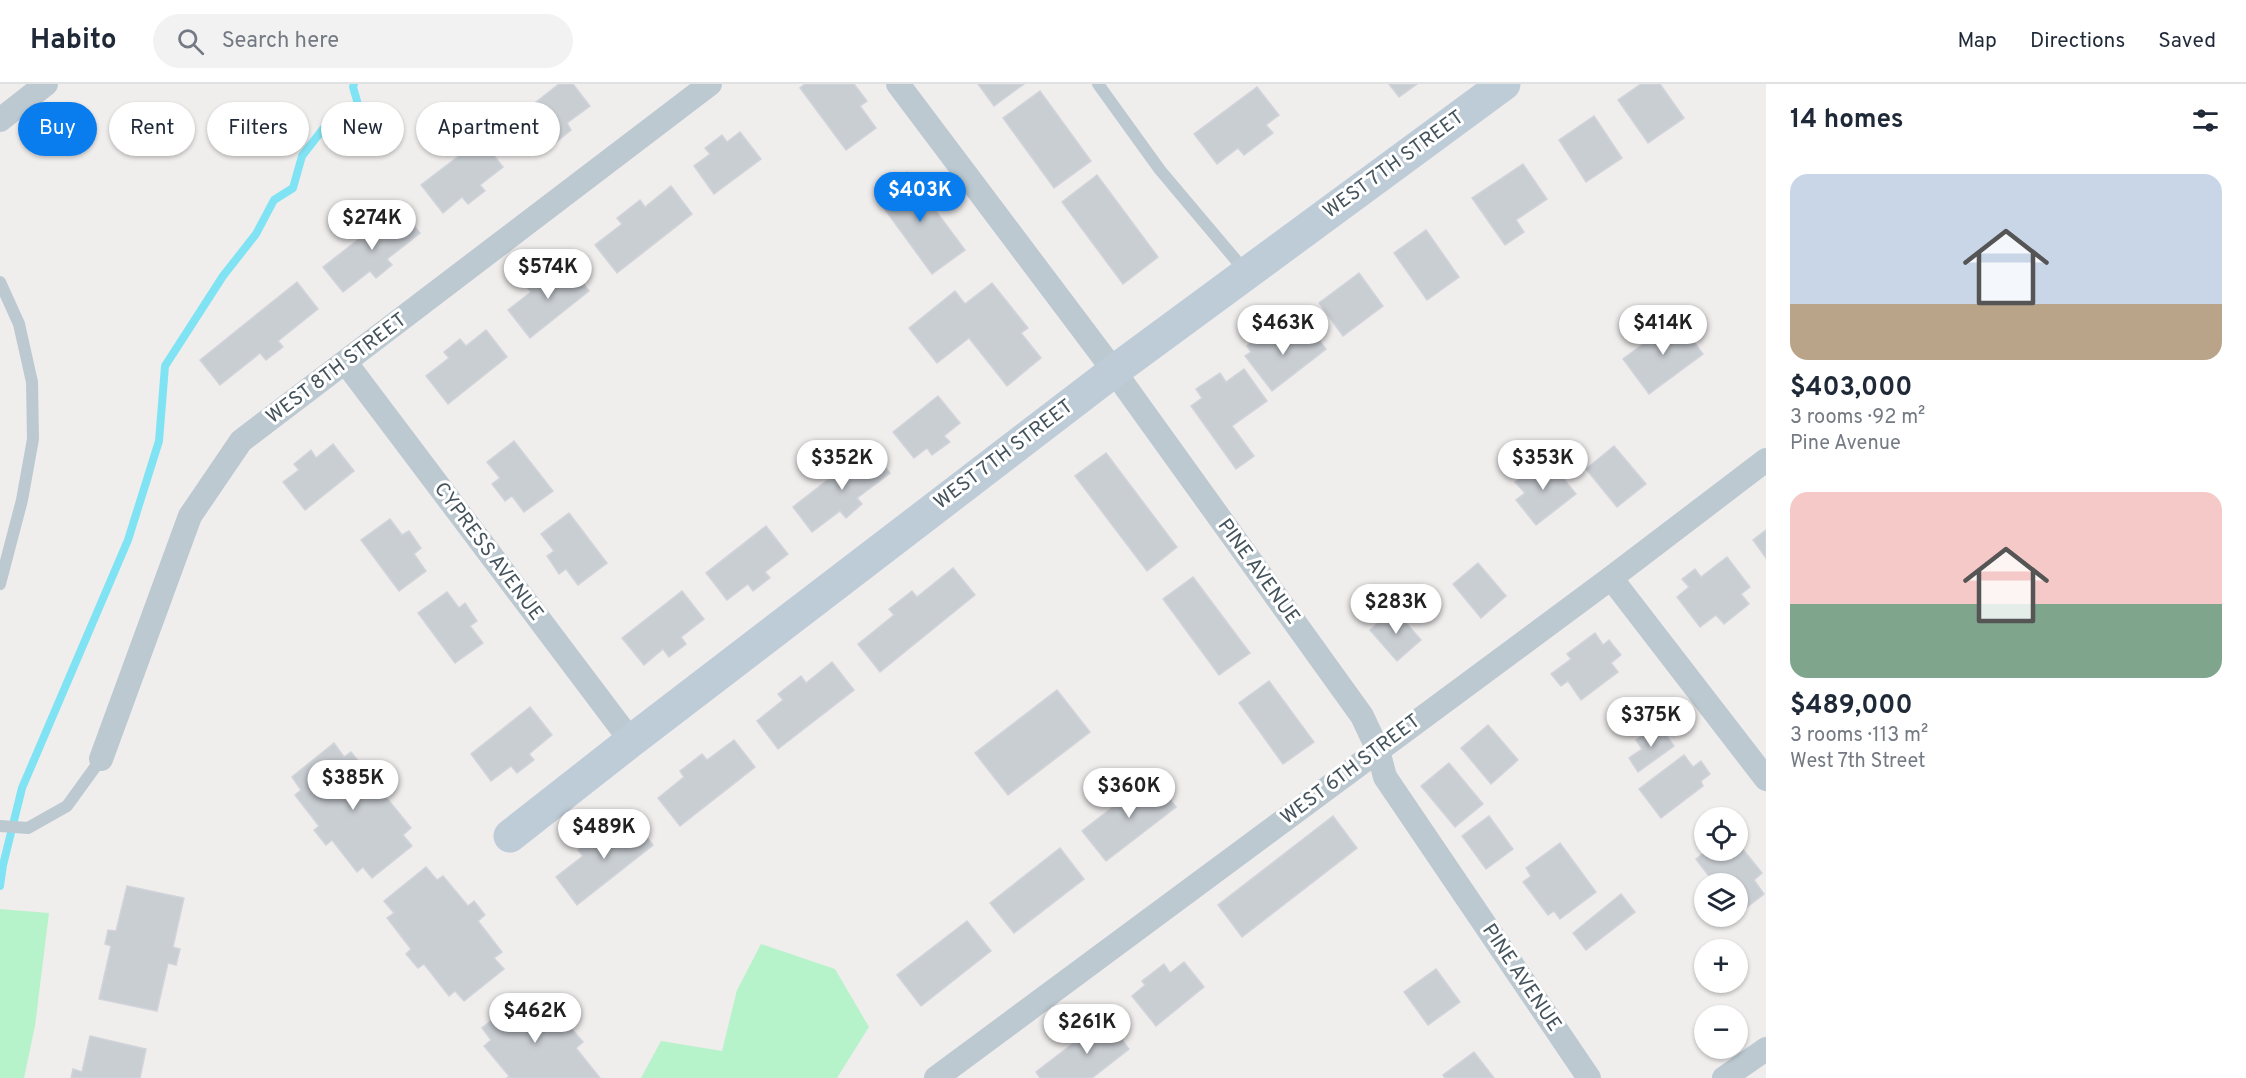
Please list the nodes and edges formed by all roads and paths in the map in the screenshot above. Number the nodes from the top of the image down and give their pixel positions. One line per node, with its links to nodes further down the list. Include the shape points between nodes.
1 (46, 84): 6 (street)
2 (710, 84): 9 (street, WEST 8TH STREET)
3 (898, 84): 10 (street, PINE AVENUE)
4 (1098, 84): 7 (lane, via 1160,170)
5 (1504, 84): 7 (street, WEST 7TH STREET)
6 (0, 120)
7 (1247, 273): 10 (street, WEST 7TH STREET)
8 (0, 282): 13 (lane, via 19,324 32,382 33,439)
9 (346, 363): 14 (street, CYPRESS AVENUE); 16 (street, WEST 8TH STREET, via 241,441 190,516)
10 (1114, 371): 14 (street, WEST 7TH STREET); 15 (street, PINE AVENUE, via 1362,716)
11 (1766, 460): 12 (street, WEST 6TH STREET)
12 (1611, 578): 15 (street, WEST 6TH STREET); 17 (street)
13 (0, 584)
14 (631, 741): 19 (street, WEST 7TH STREET)
15 (1378, 750): 21 (street, WEST 6TH STREET); 22 (street, PINE AVENUE, via 1385,777)
16 (101, 759): 18 (lane, via 67,806 28,828)
17 (1766, 779)
18 (0, 826)
19 (510, 836)
20 (1766, 1049): 23 (street)
21 (936, 1078)
22 (1589, 1078)
23 (1724, 1078)

